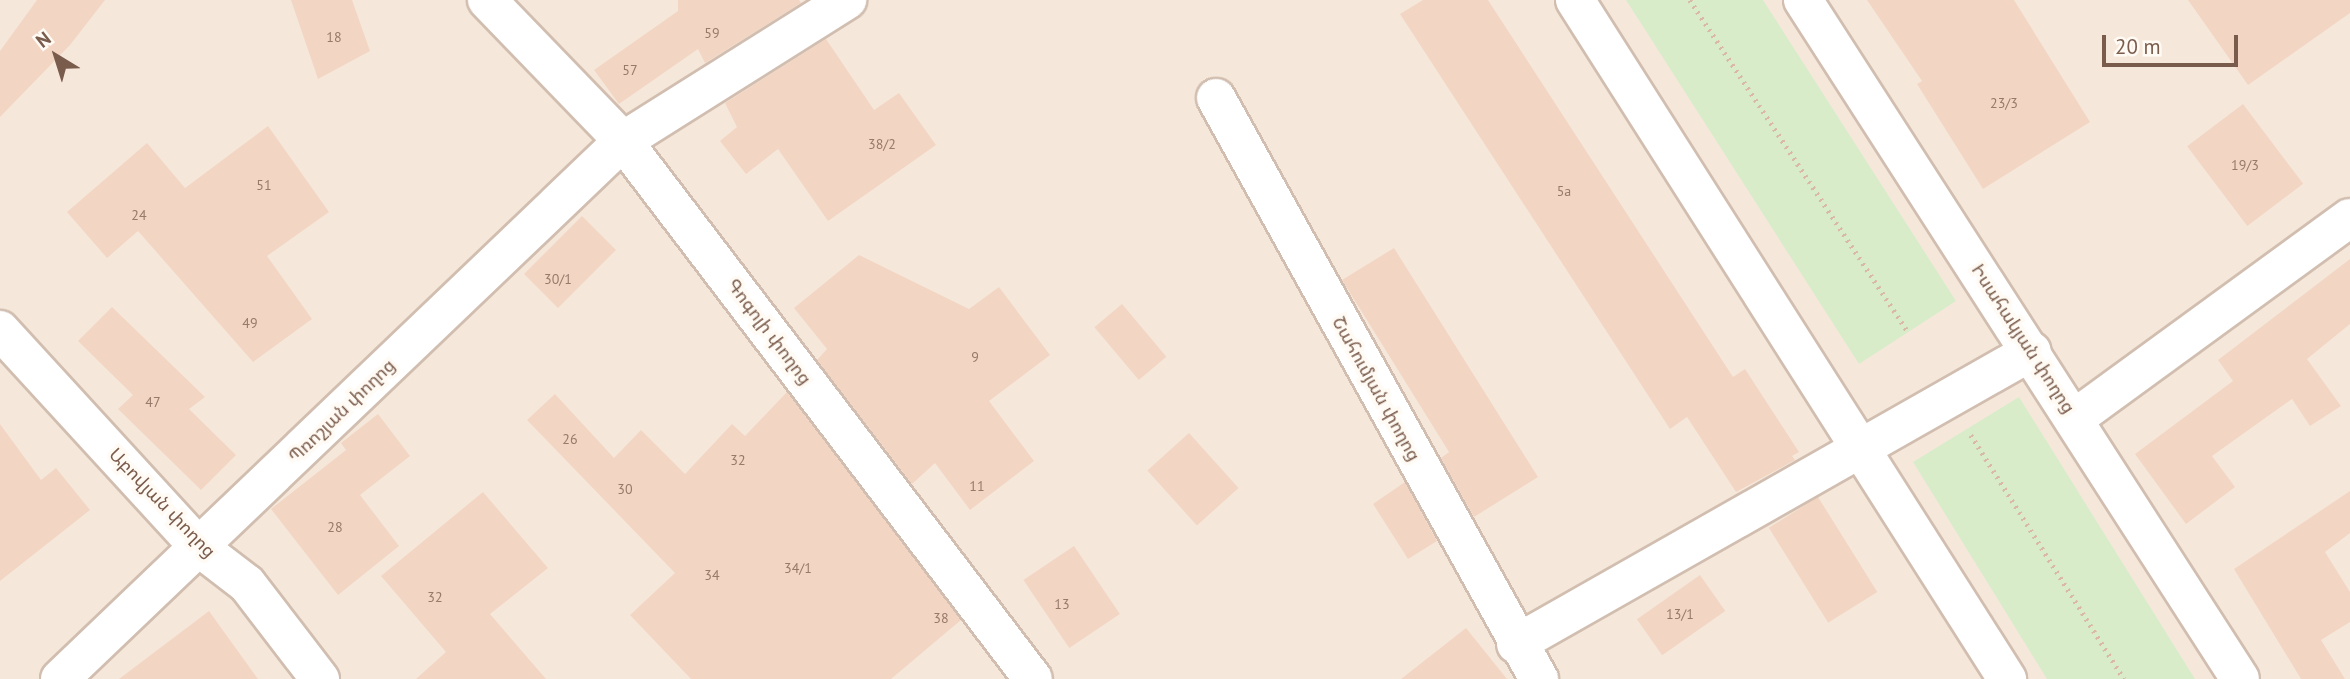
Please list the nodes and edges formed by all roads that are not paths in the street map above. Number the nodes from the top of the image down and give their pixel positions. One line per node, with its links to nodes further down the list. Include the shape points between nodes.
1 (487, 0): 6 (street, Գոգոլի փողոց)
2 (847, 0): 6 (street, Պռոշյան փողոց)
3 (1575, 0): 11 (street)
4 (1803, 0): 9 (street, Իսահակյան փողոց)
5 (1216, 98): 13 (street, Շահումյան փողոց)
6 (623, 142): 12 (street, Պռոշյան փողոց); 16 (street, Գոգոլի փողոց)
7 (2350, 218): 10 (street)
8 (0, 330): 12 (street, Աբովյան փողոց)
9 (2032, 351): 10 (street, Իսահակյան փողոց); 11 (street)
10 (2074, 419): 19 (street, Իսահակյան փողոց)
11 (1861, 448): 13 (street); 18 (street)
12 (200, 548): 14 (street, Պռոշյան փողոց); 15 (street, Աբովյան փողոց, via 247,584)
13 (1516, 644): 17 (street, Շահումյան փողոց)
14 (60, 679)
15 (320, 679)
16 (1033, 679)
17 (1539, 679)
18 (2007, 679)
19 (2240, 679)

